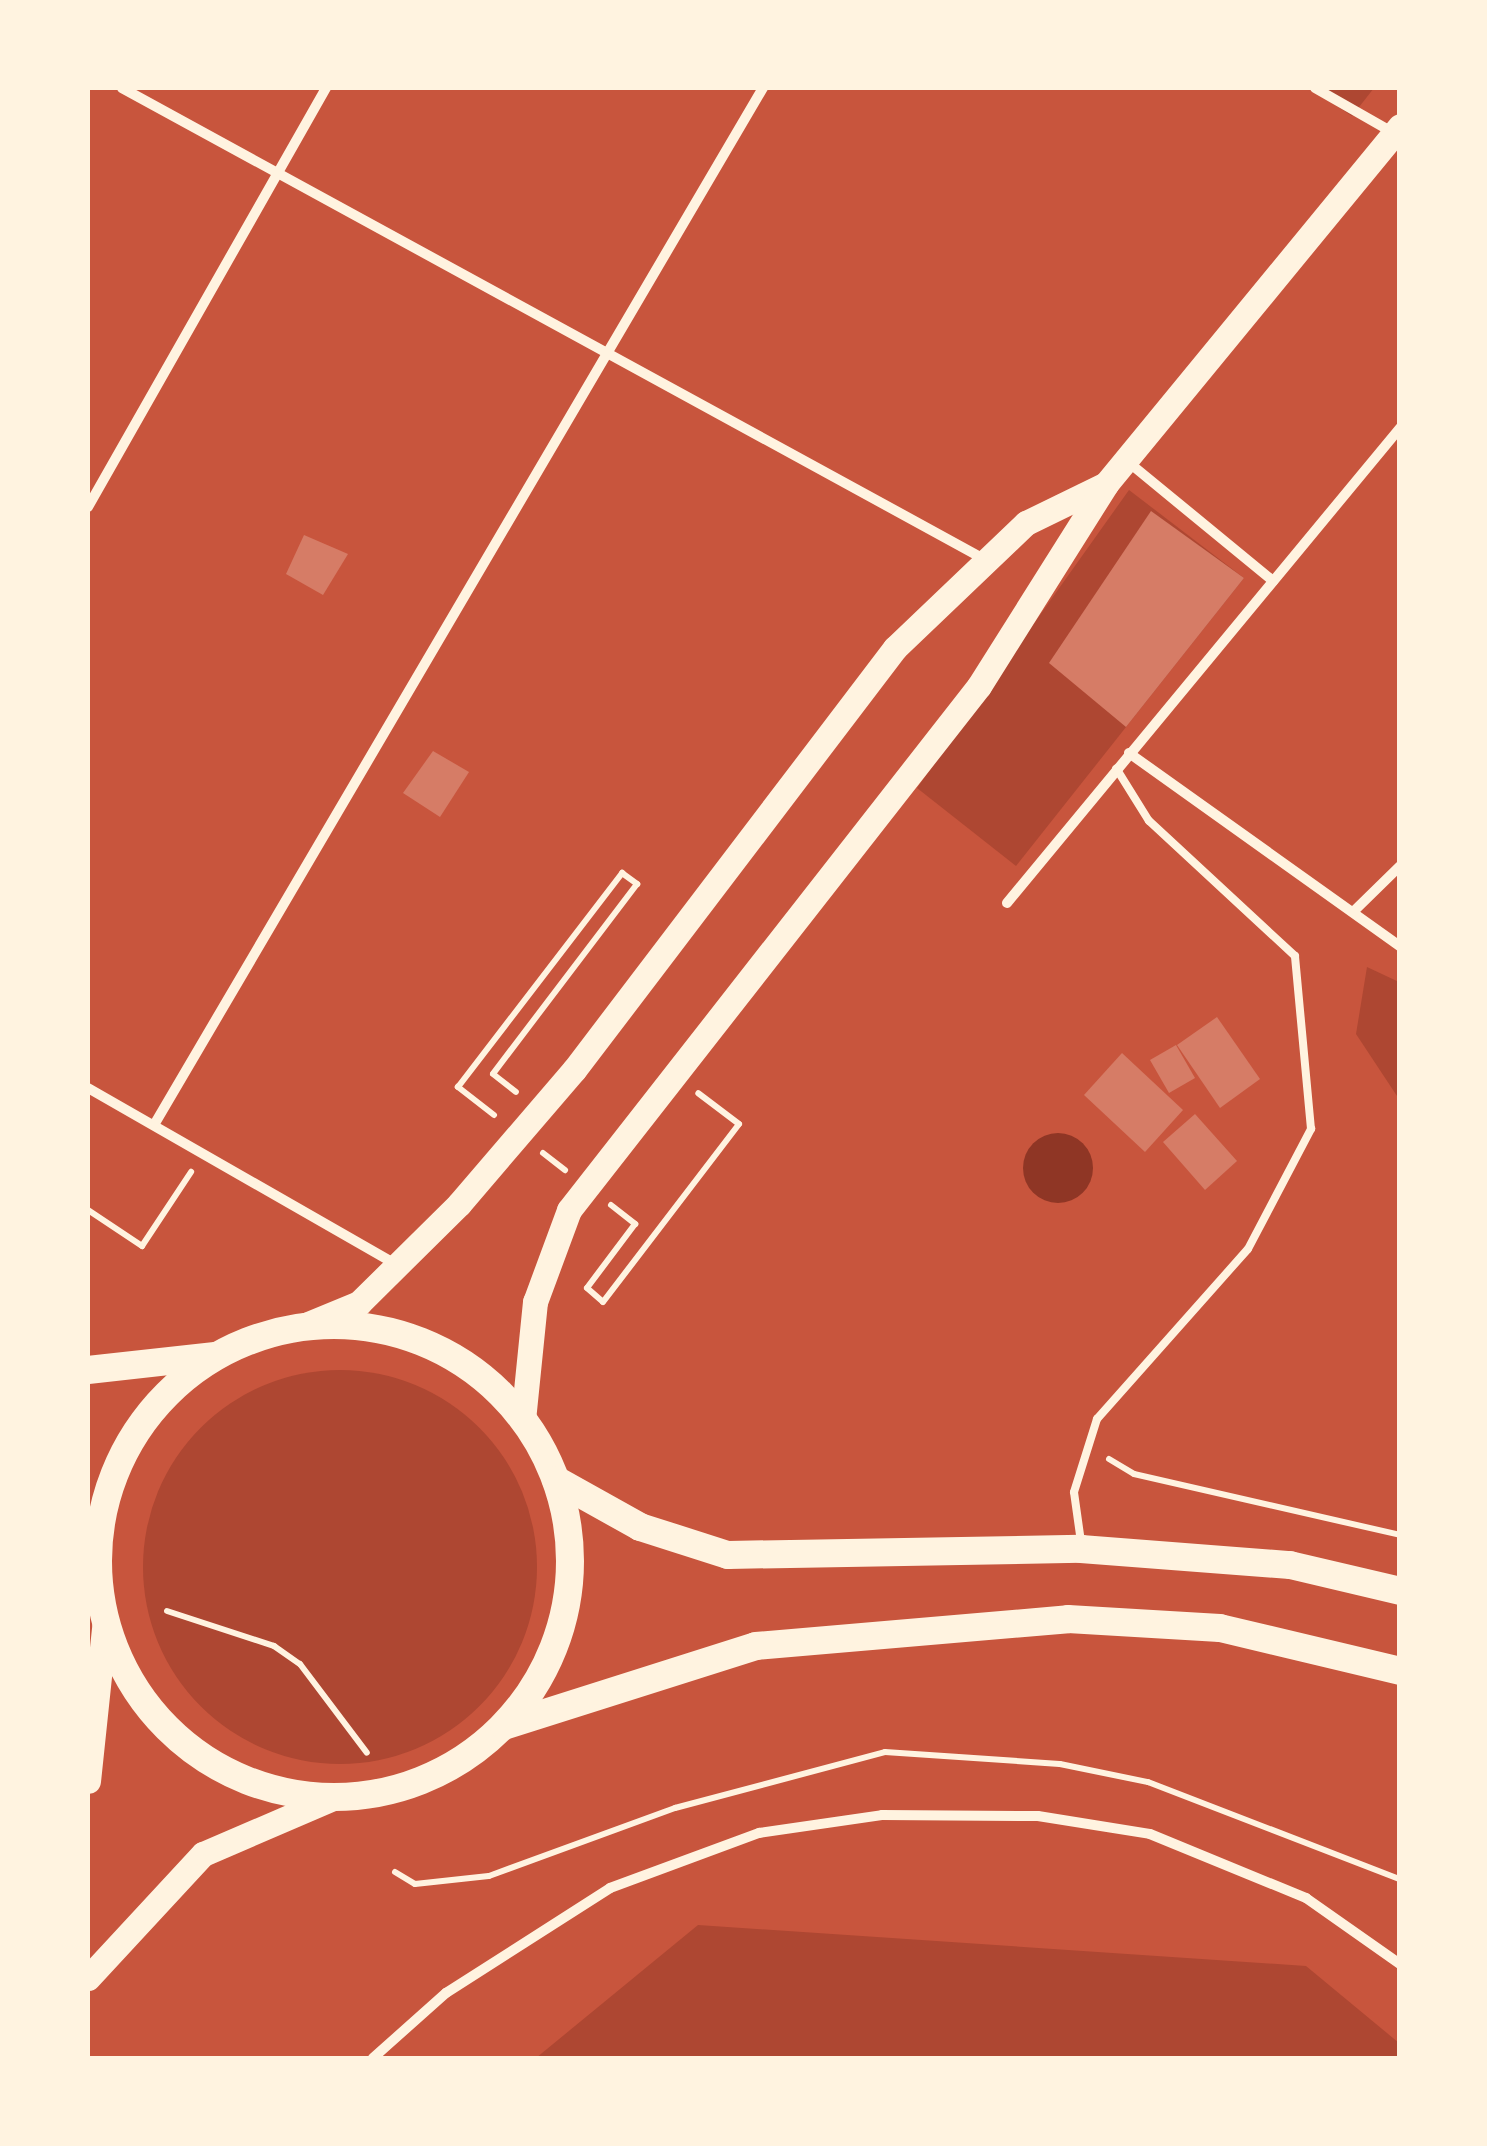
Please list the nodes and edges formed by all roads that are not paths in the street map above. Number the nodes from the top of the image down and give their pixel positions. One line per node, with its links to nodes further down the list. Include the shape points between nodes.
1 (122, 88): 6 (street)
2 (326, 88): 6 (street)
3 (763, 88): 7 (street)
4 (1315, 88): 5 (street)
5 (1396, 129): 9 (main road)
6 (274, 174): 7 (street); 11 (street)
7 (603, 351): 12 (street); 21 (street)
8 (1400, 428): 13 (street)
9 (1126, 460): 10 (main road); 13 (street)
10 (1106, 484): 12 (main road, via 1026,523); 26 (main road, via 979,686 674,1074 548,1249 524,1360)
11 (88, 507)
12 (987, 560): 22 (main road, via 824,730 540,1110)
13 (1273, 581): 14 (street)
14 (1129, 753): 15 (street); 18 (street)
15 (1116, 768): 17 (street); 28 (lane, via 1149,821 1295,956 1312,1129 1248,1249 1097,1419 1074,1492)
16 (1400, 866): 18 (street)
17 (1007, 902)
18 (1354, 911): 19 (street)
19 (1400, 946)
20 (88, 1088): 21 (street)
21 (154, 1125): 22 (street)
22 (401, 1268): 23 (main road, via 359,1303)
23 (304, 1326): 24 (highway); 26 (highway, via 354,1325 449,1354)
24 (216, 1356): 25 (highway); 30 (highway, via 155,1408 113,1478 102,1517)
25 (88, 1370)
26 (523, 1420): 27 (highway)
27 (556, 1480): 28 (highway, via 640,1527 728,1555); 33 (highway, via 570,1555 560,1630)
28 (1081, 1549): 29 (highway, via 1290,1565)
29 (1400, 1592)
30 (98, 1597): 32 (main road); 35 (highway, via 142,1699 182,1742 245,1781)
31 (1400, 1671): 33 (highway, via 1220,1628 1068,1618 756,1646)
32 (92, 1679): 34 (main road)
33 (503, 1726): 35 (highway, via 424,1779)
34 (88, 1781)
35 (331, 1798): 37 (main road, via 204,1854)
36 (1400, 1964): 38 (street, via 1306,1898 1150,1834 1038,1816 882,1815 759,1833 610,1888 446,1993)
37 (88, 1978)
38 (373, 2058)

